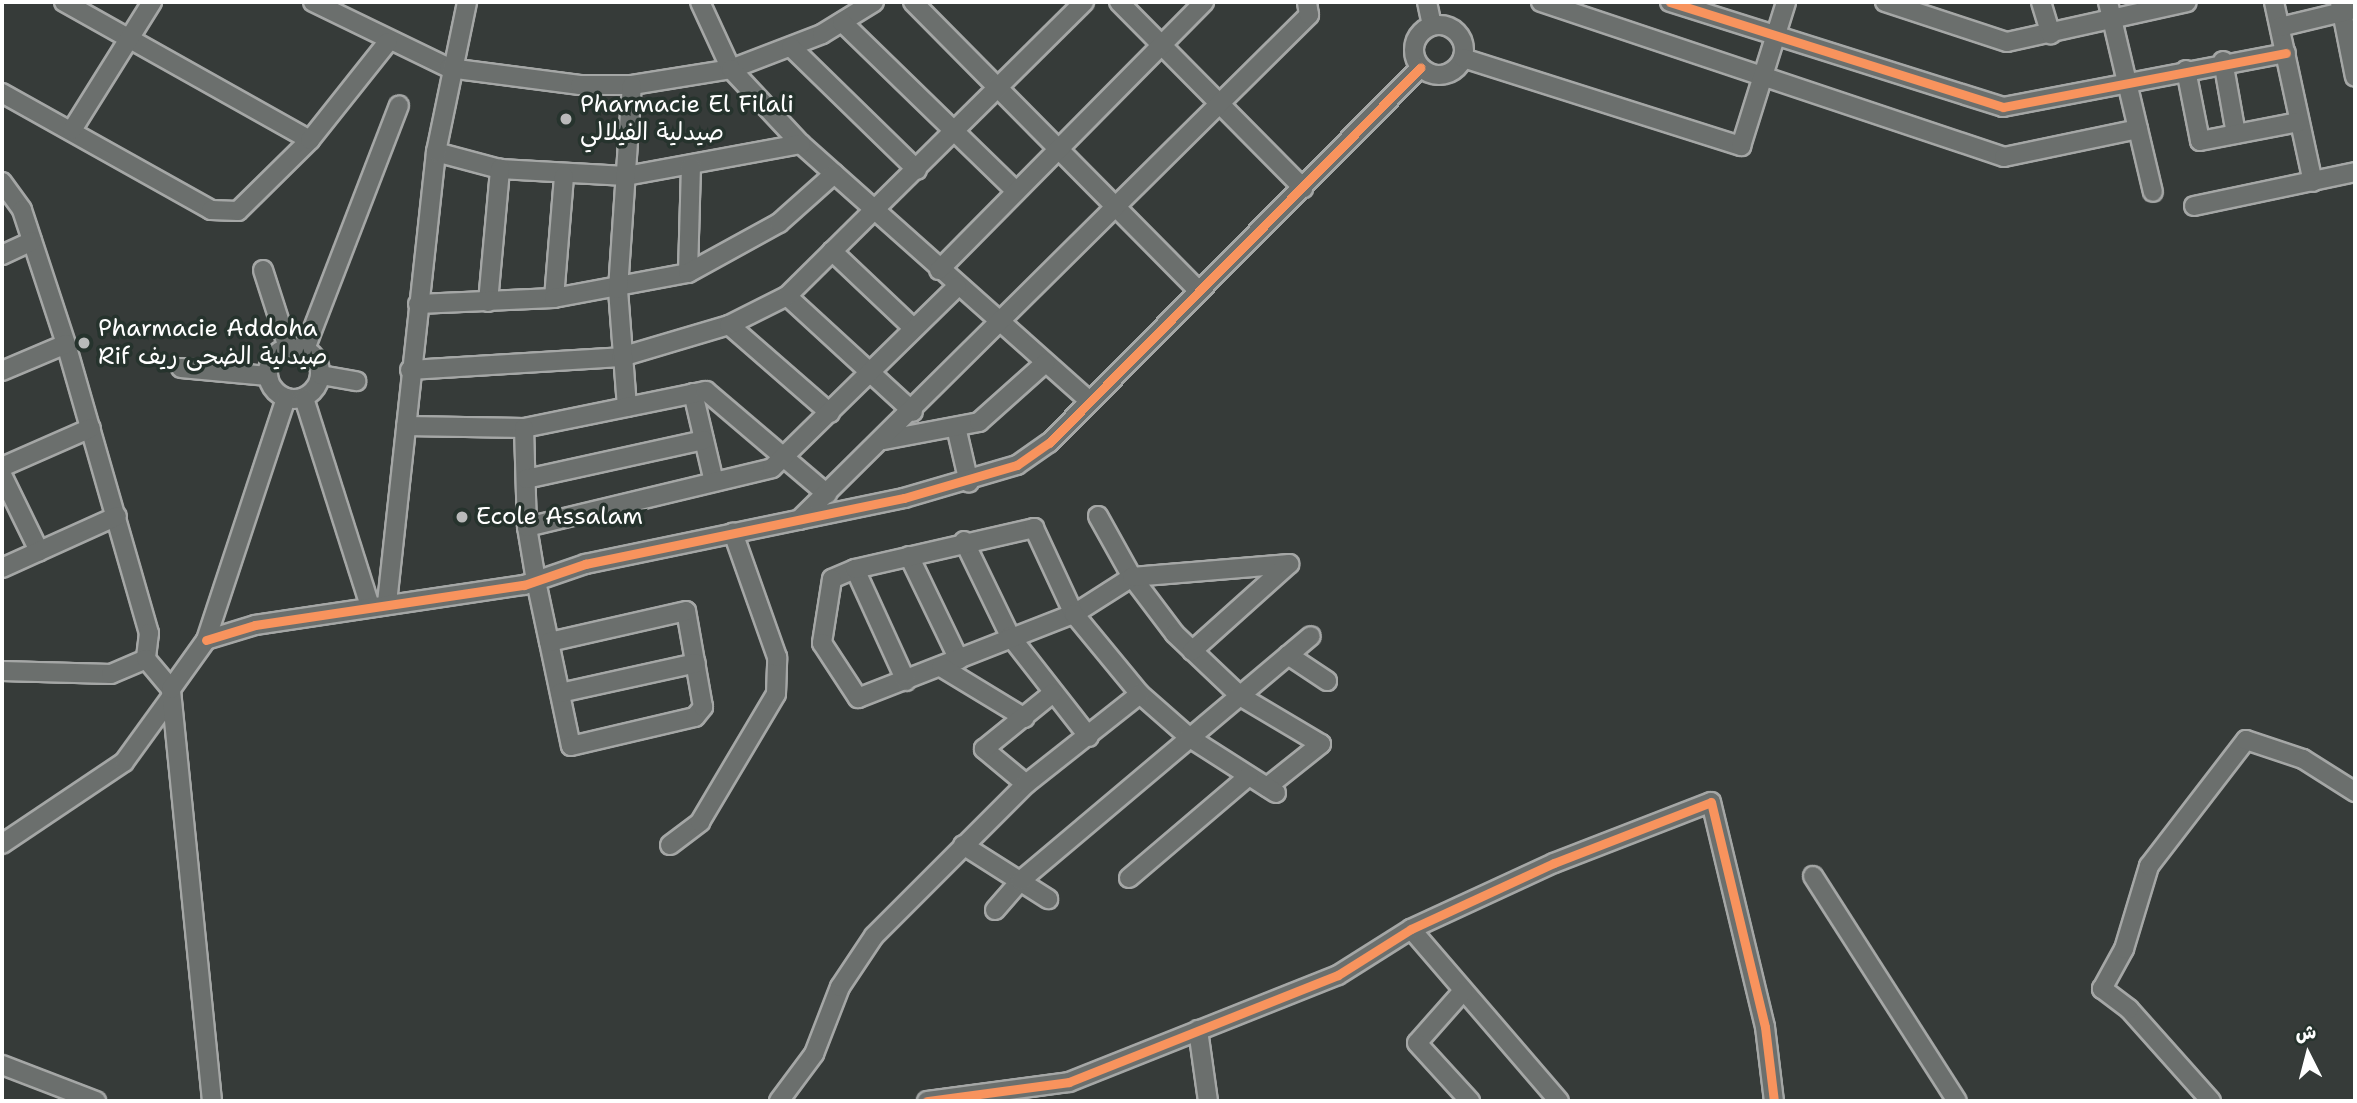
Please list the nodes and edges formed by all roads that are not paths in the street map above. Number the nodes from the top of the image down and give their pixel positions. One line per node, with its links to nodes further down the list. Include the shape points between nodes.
1 (64, 2): 29 (street)
2 (152, 2): 29 (street)
3 (313, 2): 30 (street)
4 (467, 2): 36 (street)
5 (700, 2): 38 (street)
6 (874, 2): 23 (street)
7 (913, 2): 44 (street)
8 (1084, 2): 44 (street)
9 (1119, 2): 31 (street)
10 (1204, 2): 31 (street)
11 (1307, 2): 46 (street, via 1310,15)
12 (1427, 2): 25 (street)
13 (1541, 2): 41 (street)
14 (1670, 2): 28 (street)
15 (1786, 2): 28 (street)
16 (1885, 2): 27 (street, via 2007,42)
17 (2041, 2): 27 (street)
18 (2108, 2): 24 (street)
19 (2187, 2): 21 (street)
20 (2274, 2): 26 (street)
21 (2164, 4): 24 (street)
22 (2346, 8): 26 (street); 39 (street)
23 (842, 22): 32 (street); 51 (street)
24 (2112, 22): 27 (street); 42 (street)
25 (1432, 25): 34 (street, via 1460,35); 37 (street, via 1414,43)
26 (2280, 27): 33 (street)
27 (2051, 34)
28 (1776, 35): 41 (street); 42 (street, via 2003,107)
29 (130, 38): 50 (street); 53 (street)
30 (388, 42): 36 (street); 53 (street)
31 (1160, 43): 46 (street); 55 (street)
32 (790, 47): 38 (street); 59 (street)
33 (2286, 52): 35 (street); 48 (street)
34 (1463, 58): 37 (street, via 1444,75); 41 (street, via 1741,146)
35 (2224, 61): 40 (street); 52 (street)
36 (449, 68): 43 (street, via 580,85); 56 (street)
37 (1420, 68): 66 (street)
38 (731, 69): 43 (street); 54 (street)
39 (2355, 69)
40 (2186, 70): 42 (street); 52 (street, via 2200,141)
41 (1762, 78): 49 (street, via 2004,158)
42 (2129, 82): 49 (street)
43 (632, 85): 63 (street)
44 (998, 87): 51 (street); 55 (street)
45 (2, 93): 50 (street)
46 (1219, 103): 66 (street); 70 (street)
47 (398, 104): 89 (street)
48 (2299, 122): 52 (street); 65 (street)
49 (2138, 129): 68 (street)
50 (72, 130): 53 (street, via 223,213 251,203)
51 (954, 133): 59 (street); 67 (street)
52 (2236, 134)
53 (310, 140)
54 (800, 144): 57 (street); 61 (street)
55 (1055, 147): 67 (street); 70 (street)
56 (436, 152): 58 (street); 84 (street)
57 (691, 166): 63 (street); 77 (street)
58 (500, 169): 62 (street); 83 (street)
59 (917, 170): 71 (street)
60 (2355, 172): 65 (street)
61 (834, 174): 71 (street); 77 (street, via 779,223)
62 (564, 176): 63 (street); 82 (street)
63 (626, 176): 79 (street)
64 (2, 182): 72 (street, via 16,197)
65 (2313, 182): 69 (street)
66 (1303, 188): 80 (street)
67 (1016, 191): 76 (street)
68 (2153, 192)
69 (2194, 206)
70 (1112, 208): 80 (street); 86 (street)
71 (872, 211): 73 (street); 76 (street)
72 (32, 241): 74 (street); 88 (street)
73 (832, 251): 81 (street); 87 (street)
74 (2, 255)
75 (263, 270): 89 (street)
76 (939, 270): 78 (street)
77 (688, 273): 79 (street)
78 (957, 287): 86 (street); 87 (street)
79 (618, 289): 82 (street); 90 (street)
80 (1199, 291): 101 (street)
81 (787, 296): 85 (street); 95 (street)
82 (554, 298): 83 (street)
83 (488, 302): 84 (street)
84 (418, 304): 93 (street)
85 (729, 325): 90 (street); 104 (street)
86 (998, 325): 91 (street); 103 (street)
87 (913, 328): 95 (street)
88 (66, 344): 94 (street); 107 (street)
89 (296, 348): 96 (street, via 317,359); 97 (street, via 272,358)
90 (621, 358): 93 (street); 102 (street)
91 (1045, 362): 101 (street); 106 (street, via 979,422)
92 (181, 368): 97 (street)
93 (410, 370): 105 (street)
94 (2, 371)
95 (870, 374): 103 (street); 104 (street)
96 (321, 375): 98 (street); 100 (street)
97 (268, 376): 100 (street)
98 (356, 381)
99 (693, 394): 102 (street); 109 (street); 111 (street, via 706,391)
100 (295, 398): 130 (street); 134 (street)
101 (1088, 400): 116 (street, via 1049,443 1017,465)
102 (627, 407): 108 (street)
103 (913, 412): 110 (street)
104 (830, 413): 111 (street)
105 (406, 426): 108 (street); 130 (street)
106 (956, 427): 110 (street); 116 (street)
107 (91, 428): 112 (street); 118 (street)
108 (524, 428): 114 (street)
109 (704, 440): 114 (street); 115 (street)
110 (884, 440): 117 (street)
111 (787, 457): 115 (street, via 772,468); 117 (street)
112 (2, 467)
113 (2, 475): 124 (street)
114 (526, 479): 121 (street)
115 (713, 482): 121 (street)
116 (969, 483): 120 (street)
117 (827, 495): 120 (street)
118 (117, 516): 124 (street); 138 (street, via 149,633)
119 (1098, 516): 128 (street)
120 (799, 520): 122 (street)
121 (527, 527): 129 (street)
122 (733, 533): 129 (street, via 596,561); 157 (street, via 777,657 776,694 700,822)
123 (964, 541): 125 (street); 131 (street, via 1034,528); 133 (street)
124 (39, 551): 126 (street)
125 (909, 556): 127 (street); 139 (street)
126 (2, 568)
127 (855, 569): 143 (street); 143 (street, via 832,579 821,643 858,698)
128 (1132, 577): 131 (street); 136 (street); 136 (street, via 1289,564)
129 (536, 581): 130 (street); 135 (street)
130 (379, 605): 134 (street, via 255,625)
131 (1074, 614): 133 (street); 148 (street)
132 (1311, 636): 137 (street)
133 (1012, 639): 139 (street); 147 (street)
134 (206, 640): 145 (street)
135 (549, 642): 140 (street, via 686,611); 146 (street)
136 (1192, 651): 149 (street)
137 (1288, 655): 144 (street); 149 (street)
138 (146, 659): 141 (street, via 111,674); 145 (street)
139 (959, 660): 142 (street)
140 (696, 663): 146 (street); 146 (street, via 703,707 695,716 571,746)
141 (4, 666)
142 (942, 667): 143 (street); 150 (street)
143 (906, 681)
144 (1327, 681)
145 (171, 693): 156 (street, via 124,762); 171 (street, via 198,911)
146 (559, 693)
147 (1053, 693): 150 (street); 151 (street)
148 (1140, 694): 151 (street); 152 (street)
149 (1240, 696): 152 (street); 153 (street, via 1321,744 1272,790)
150 (1025, 718): 154 (street, via 984,749)
151 (1089, 737): 154 (street)
152 (1190, 738): 153 (street); 161 (street)
153 (1249, 776): 160 (street)
154 (1026, 784): 158 (street)
155 (2355, 792): 178 (street, via 2303,759 2246,740 2149,866 2124,949 2102,989 2129,1009)
156 (2, 844)
157 (670, 845)
158 (963, 845): 161 (street); 172 (street, via 861,952 814,1054)
159 (1813, 876): 177 (street)
160 (1129, 878)
161 (1020, 881): 162 (street); 163 (street)
162 (1048, 899)
163 (995, 911)
164 (1410, 929): 165 (street); 166 (street, via 1338,975); 176 (street, via 1554,863 1711,802 1765,1027)
165 (1462, 991): 169 (street, via 1417,1043); 175 (street)
166 (1198, 1030): 168 (street, via 1069,1082); 174 (street)
167 (2, 1065): 170 (street)
168 (990, 1097): 173 (street)
169 (1460, 1098)
170 (96, 1101)
171 (212, 1101)
172 (779, 1101)
173 (927, 1101)
174 (1208, 1101)
175 (1559, 1101)
176 (1774, 1101)
177 (1957, 1101)
178 (2211, 1101)

